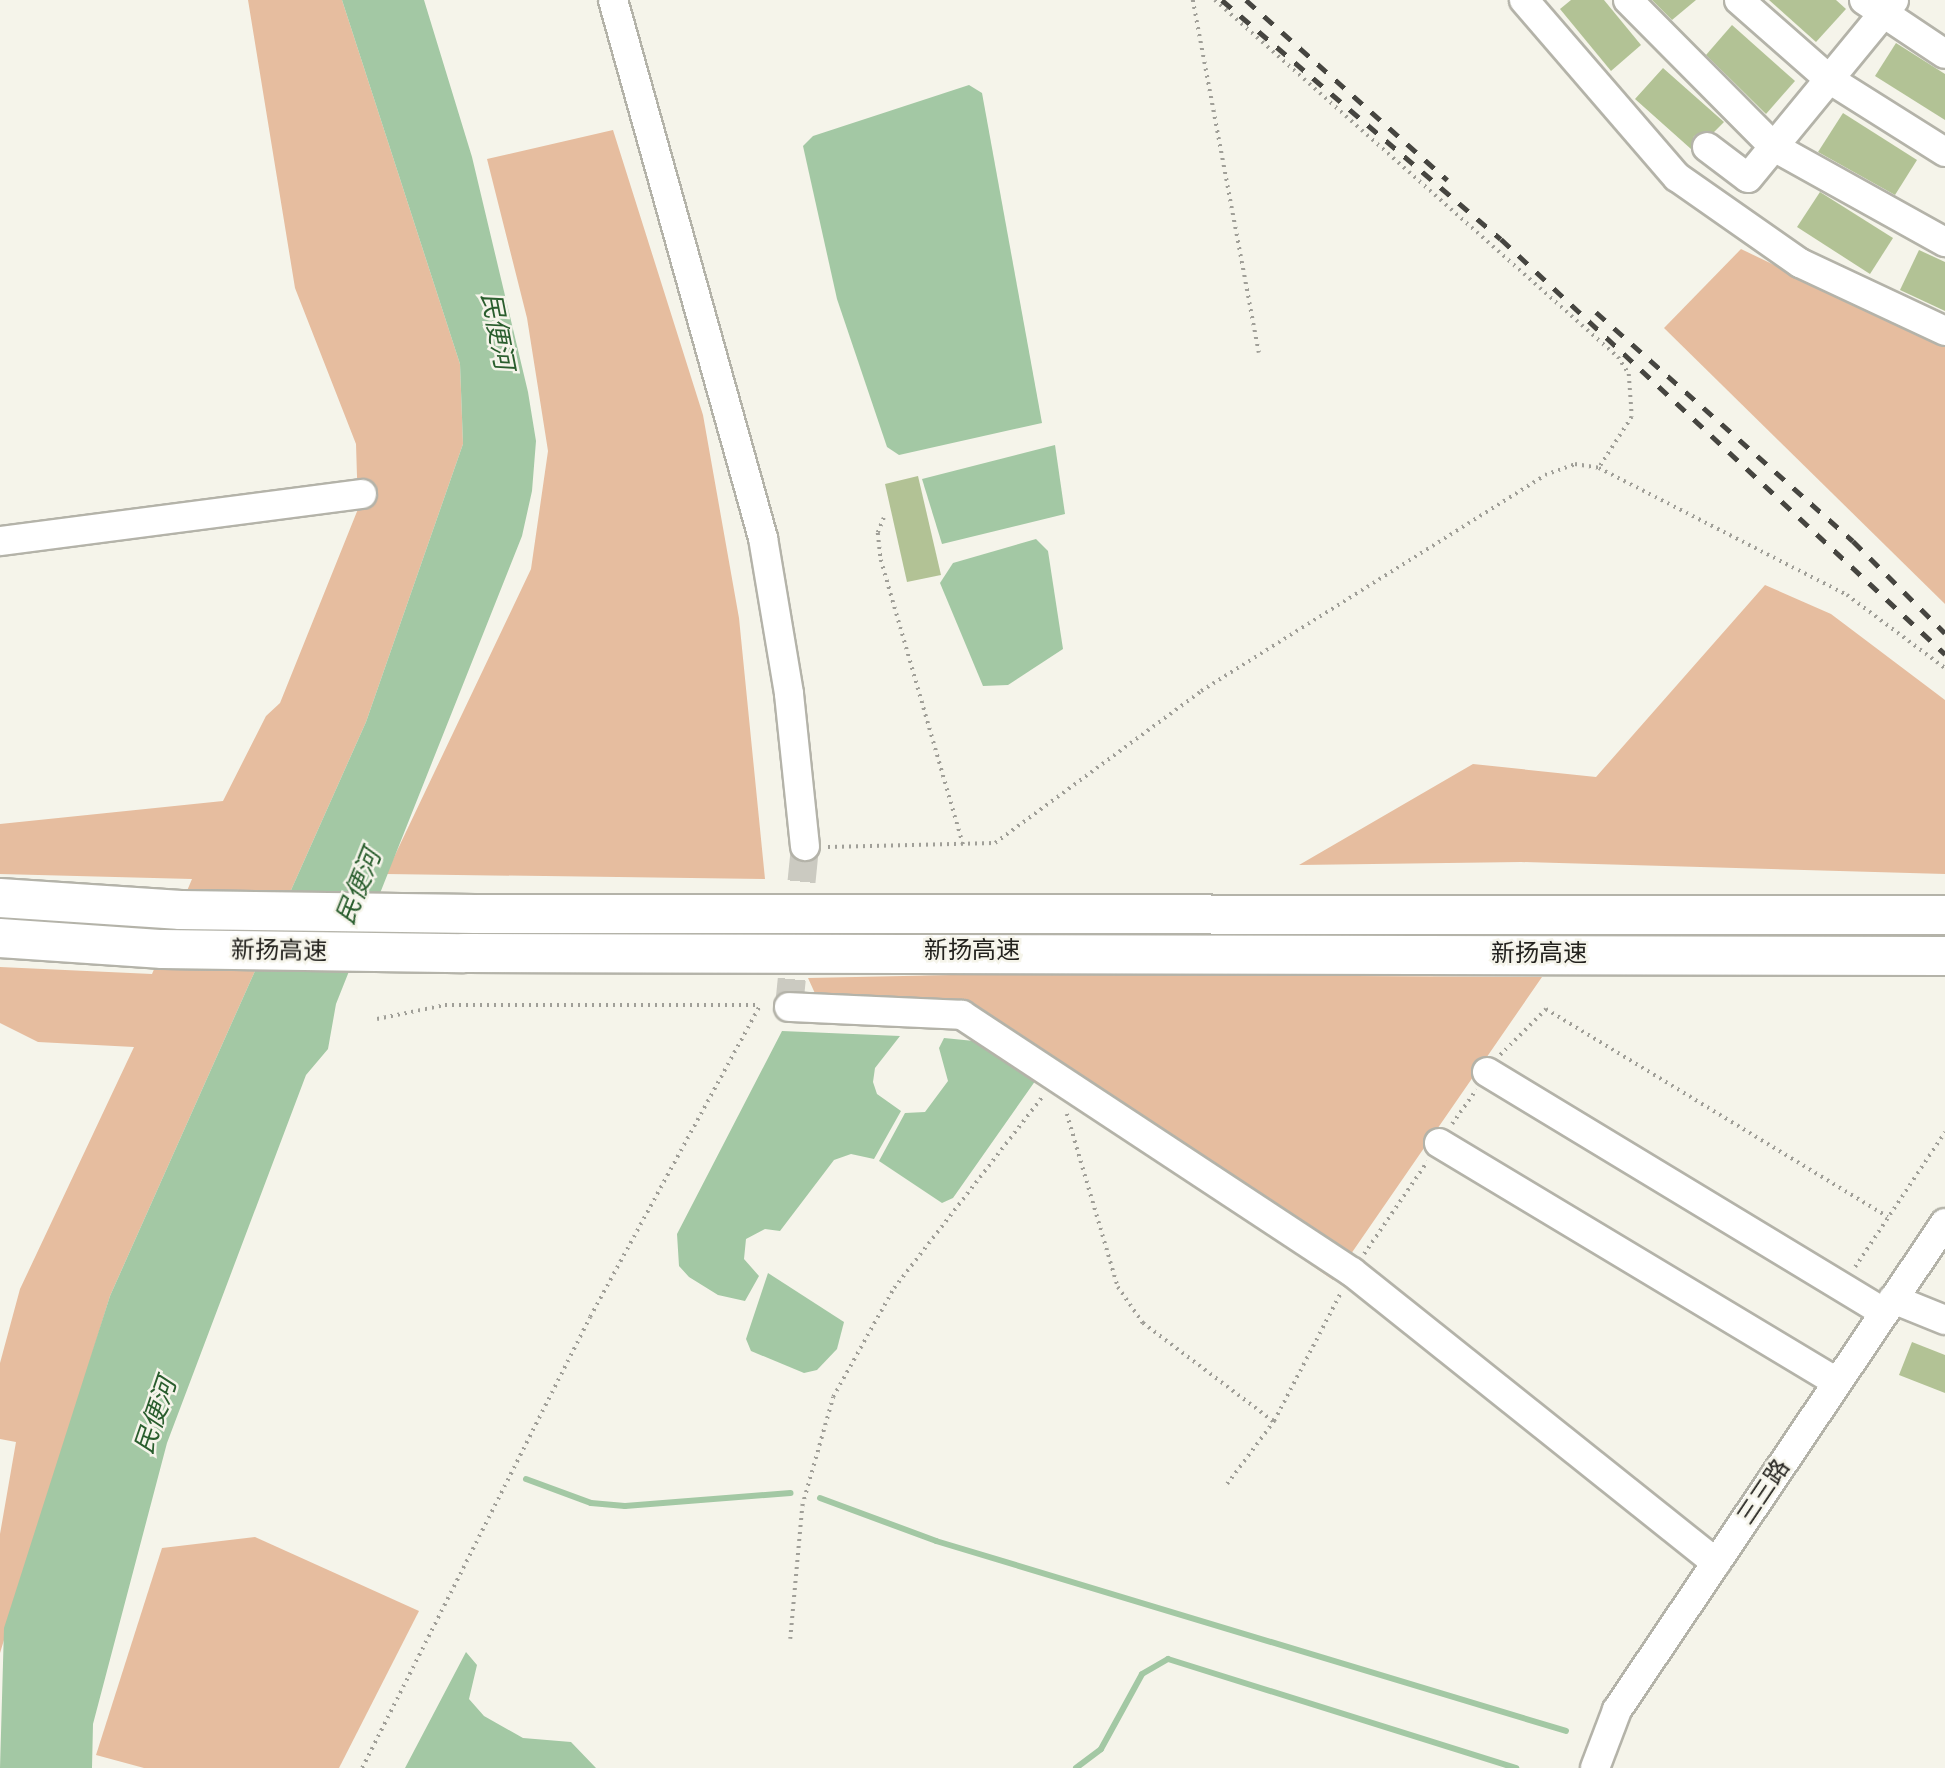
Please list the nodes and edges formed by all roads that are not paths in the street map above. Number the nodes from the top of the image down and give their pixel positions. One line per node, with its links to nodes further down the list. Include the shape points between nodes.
1 (613, 0): 15 (street, via 763,538 789,694)
2 (1524, 0): 12 (street, via 1677,177 1800,263)
3 (1628, 0): 9 (street)
4 (1739, 0): 7 (street)
5 (1880, 5): 6 (street); 7 (street)
6 (1945, 54)
7 (1829, 79): 9 (street); 10 (street)
8 (1707, 147): 9 (street, via 1748,178)
9 (1774, 147): 11 (street)
10 (1945, 152)
11 (1945, 243)
12 (1945, 331)
13 (362, 494): 14 (street)
14 (0, 541)
15 (805, 846)
16 (0, 898): 17 (highway, 新扬高速, via 181,910 475,914)
17 (1945, 915)
18 (0, 938): 19 (highway, 新扬高速, via 163,949 464,953)
19 (1945, 956)
20 (789, 1007): 27 (street, via 962,1015 1352,1272)
21 (1488, 1072): 24 (street, via 1842,1287)
22 (1439, 1143): 26 (street)
23 (1945, 1223): 24 (street, 三三路)
24 (1889, 1306): 25 (street); 26 (street, 三三路)
25 (1945, 1320)
26 (1837, 1382): 27 (street, 三三路)
27 (1716, 1563): 28 (street, 三三路, via 1617,1710)
28 (1595, 1768)

